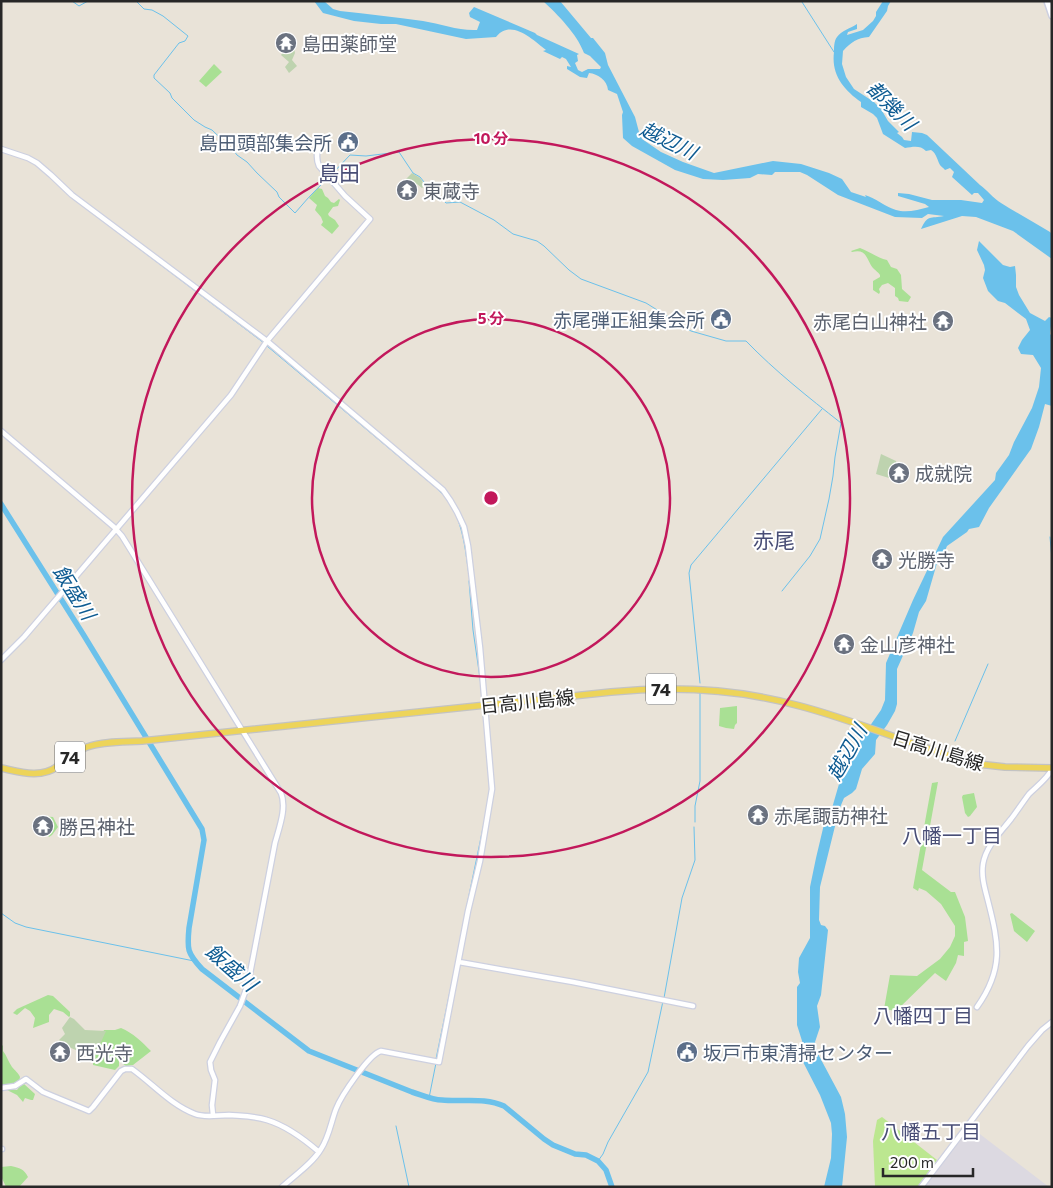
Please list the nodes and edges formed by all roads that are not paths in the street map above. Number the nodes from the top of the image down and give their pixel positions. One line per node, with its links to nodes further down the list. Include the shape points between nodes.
1 (1047, 1): 2 (main road)
2 (1052, 16)
3 (320, 140): 5 (street, via 317,156 320,166 370,219)
4 (1, 149): 5 (street, via 37,163 72,195)
5 (267, 341): 7 (street, via 231,394); 9 (street, via 443,490 450,500 464,527 468,546)
6 (1, 431): 7 (street)
7 (116, 529): 8 (street); 10 (street)
8 (1, 660)
9 (485, 705): 10 (main road, 日高川島線 / 74); 12 (main road, 日高川島線 / 74, via 635,690 688,689 741,694 800,706 985,765); 13 (street, via 492,789)
10 (243, 730): 11 (main road, 日高川島線 / 74, via 88,746 54,769 38,774); 18 (street, via 284,801 251,973 240,1006 210,1062 215,1080)
11 (1, 768)
12 (1052, 768): 15 (street, via 995,839 985,857 983,882 996,932 997,957 986,995)
13 (459, 962): 14 (street); 19 (street, via 439,1062 381,1051 376,1053 337,1107)
14 (693, 1006)
15 (977, 1007)
16 (1052, 1022): 21 (street, via 1028,1046)
17 (1, 1088): 18 (street, via 15,1086 26,1078 43,1092 89,1111 121,1071 132,1069 184,1108 199,1116)
18 (213, 1115): 19 (street, via 271,1121)
19 (319, 1152): 20 (street)
20 (282, 1187)
21 (921, 1187)

